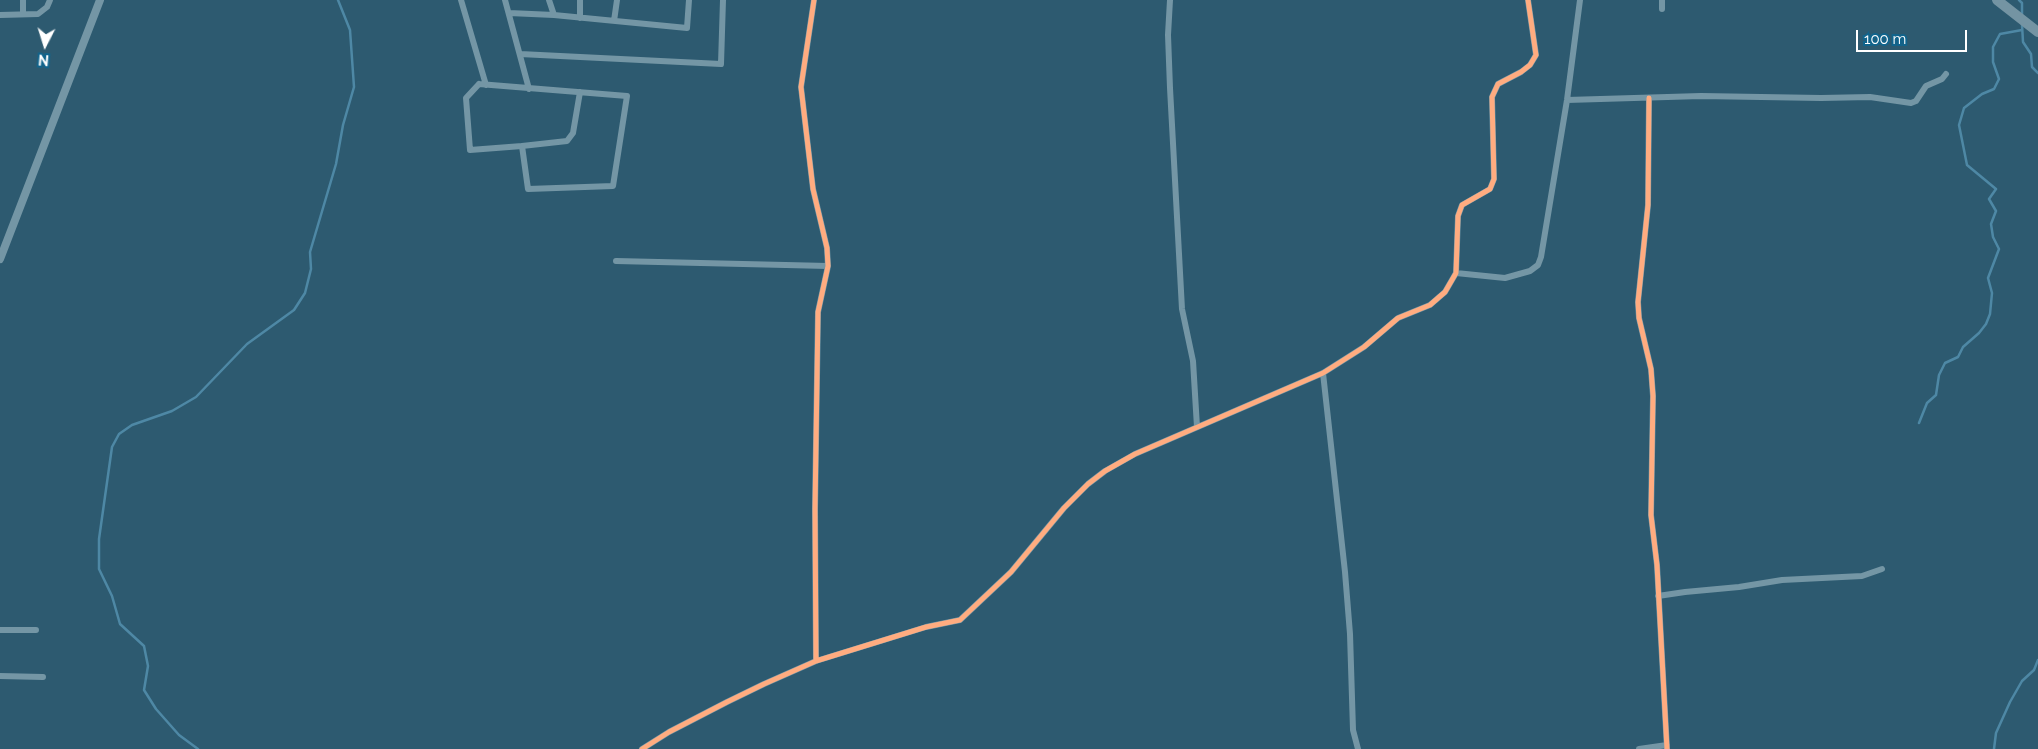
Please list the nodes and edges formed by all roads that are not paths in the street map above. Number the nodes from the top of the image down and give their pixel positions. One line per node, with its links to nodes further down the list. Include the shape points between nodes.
1 (23, 0): 19 (street)
2 (50, 0): 19 (street, via 38,14)
3 (100, 0): 33 (street)
4 (461, 0): 27 (street)
5 (505, 0): 18 (street)
6 (549, 0): 21 (street)
7 (580, 0): 22 (street)
8 (617, 0): 23 (street)
9 (689, 0): 23 (street, via 687,28)
10 (724, 0): 25 (street, via 721,64)
11 (814, 0): 35 (street, via 800,87 813,189)
12 (1170, 0): 38 (street, via 1169,62 1182,309 1193,361)
13 (1528, 0): 36 (street, via 1536,54 1530,65 1498,84 1492,97 1494,179 1490,189 1462,205 1458,216)
14 (1580, 0): 31 (street)
15 (1662, 0): 17 (street)
16 (1997, 0): 24 (main road)
17 (1662, 9)
18 (509, 13): 21 (street); 25 (street)
19 (23, 14): 20 (street)
20 (0, 15)
21 (554, 15): 22 (street)
22 (580, 18): 23 (street)
23 (614, 21)
24 (2034, 29)
25 (520, 54): 28 (street)
26 (1946, 74): 30 (street, via 1926,86 1916,102 1911,103 1870,97)
27 (486, 85): 28 (street); 32 (street, via 479,84 466,98 470,150)
28 (529, 89): 29 (street)
29 (580, 92): 32 (street, via 573,133 567,141); 32 (street, via 627,96 613,186 528,189)
30 (1649, 98): 31 (street); 40 (street, via 1648,205 1638,318 1651,370 1653,396 1651,515)
31 (1567, 100): 36 (street, via 1538,265 1530,271 1505,278)
32 (522, 146)
33 (0, 259)
34 (616, 261): 35 (street)
35 (828, 266): 43 (street, via 818,312)
36 (1456, 273): 37 (street, via 1445,292 1430,305 1398,318 1364,347)
37 (1323, 373): 38 (street); 48 (street, via 1344,553 1353,730)
38 (1197, 428): 43 (street, via 1135,454 1088,484 1011,572 960,620 926,627)
39 (1882, 569): 40 (street, via 1862,576 1782,580)
40 (1658, 596): 46 (street)
41 (0, 630): 42 (street)
42 (36, 630)
43 (816, 661): 47 (street, via 742,694)
44 (0, 676): 45 (street)
45 (44, 677)
46 (1667, 747): 49 (street)
47 (642, 749)
48 (1358, 749)
49 (1639, 749)

